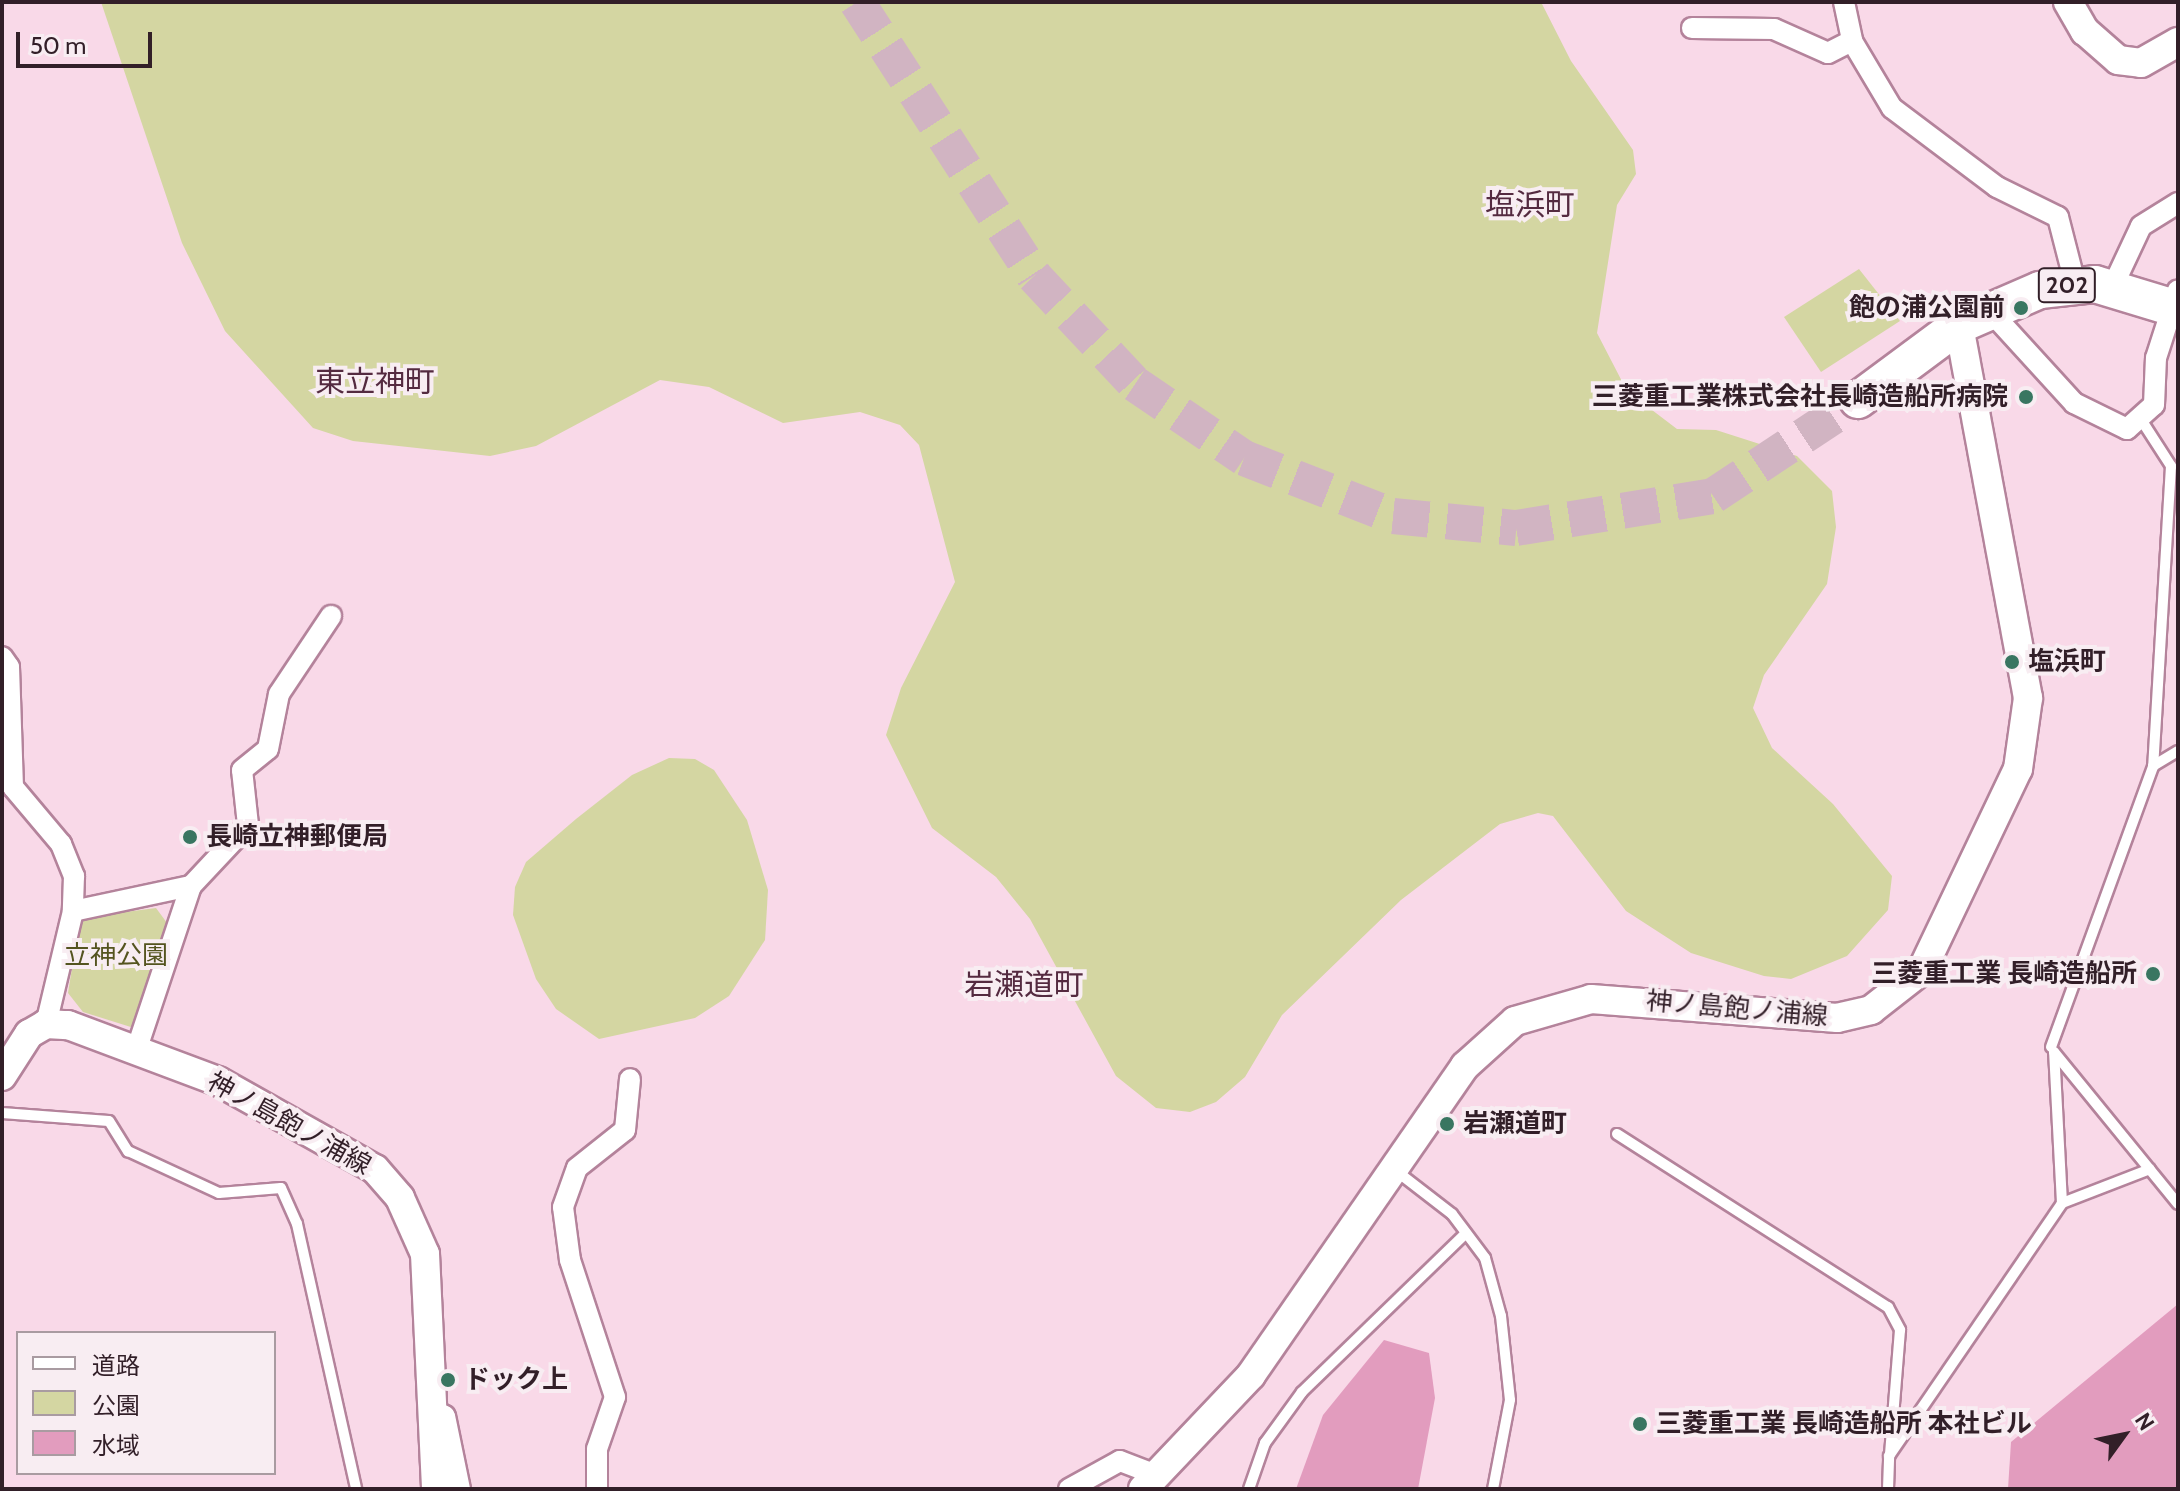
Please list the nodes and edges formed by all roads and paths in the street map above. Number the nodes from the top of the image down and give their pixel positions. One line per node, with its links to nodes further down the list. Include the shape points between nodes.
1 (1844, 2): 4 (street)
2 (2068, 2): 5 (main road, via 2085,31 2118,60 2141,63)
3 (1692, 28): 4 (street, via 1774,29 1828,53)
4 (1852, 41): 7 (street, via 1892,108 1997,187 2064,222)
5 (2178, 42)
6 (2178, 203): 8 (street, via 2141,226)
7 (2075, 283): 8 (highway, 202); 10 (highway, 202)
8 (2112, 288): 9 (highway, 202)
9 (2176, 302): 12 (street, via 2154,405)
10 (1974, 318): 11 (highway, 202); 12 (street, via 2074,403 2127,429); 28 (main road, 神ノ島飽ノ浦線, via 2028,698 2018,769 1922,970 1871,1010 1837,1018 1620,1000 1546,1006 1496,1035 1465,1066)
11 (1858, 400)
12 (2142, 421): 16 (lane, via 2171,466)
13 (331, 616): 17 (street, via 279,694 268,749 242,770 251,815 245,834)
14 (2, 657): 19 (street, via 9,667 13,787 61,844 74,876)
15 (2178, 751): 16 (lane)
16 (2153, 766): 22 (lane)
17 (191, 886): 18 (street); 20 (street)
18 (160, 897): 19 (street); 20 (street)
19 (73, 911): 21 (street)
20 (180, 918): 23 (street)
21 (46, 1024): 23 (main road, 神ノ島飽ノ浦線); 24 (main road, via 23,1039)
22 (2051, 1047)
23 (137, 1048): 33 (main road, 神ノ島飽ノ浦線, via 218,1081 354,1154 392,1188 425,1254)
24 (2, 1076)
25 (630, 1079): 39 (street, via 625,1130 577,1168 563,1207 570,1260 615,1397 597,1449)
26 (2, 1113): 36 (lane, via 109,1121 128,1151 219,1193 281,1188 297,1224)
27 (1617, 1134): 34 (lane, via 1888,1307 1900,1330)
28 (1394, 1169): 32 (lane); 35 (main road, 神ノ島飽ノ浦線, via 1251,1375)
29 (2150, 1169): 30 (lane); 30 (lane, via 2054,1052); 31 (lane)
30 (2062, 1203): 34 (lane)
31 (2178, 1204)
32 (1466, 1233): 41 (lane, via 1302,1392 1265,1443); 42 (lane, via 1485,1258 1501,1316 1509,1386)
33 (433, 1410): 37 (main road, 神ノ島飽ノ浦線); 38 (street, via 445,1416)
34 (1889, 1456): 43 (lane)
35 (1149, 1482): 40 (street, via 1120,1461)
36 (356, 1489)
37 (436, 1489)
38 (460, 1489)
39 (597, 1489)
40 (1069, 1489)
41 (1249, 1489)
42 (1493, 1489)
43 (1888, 1489)

